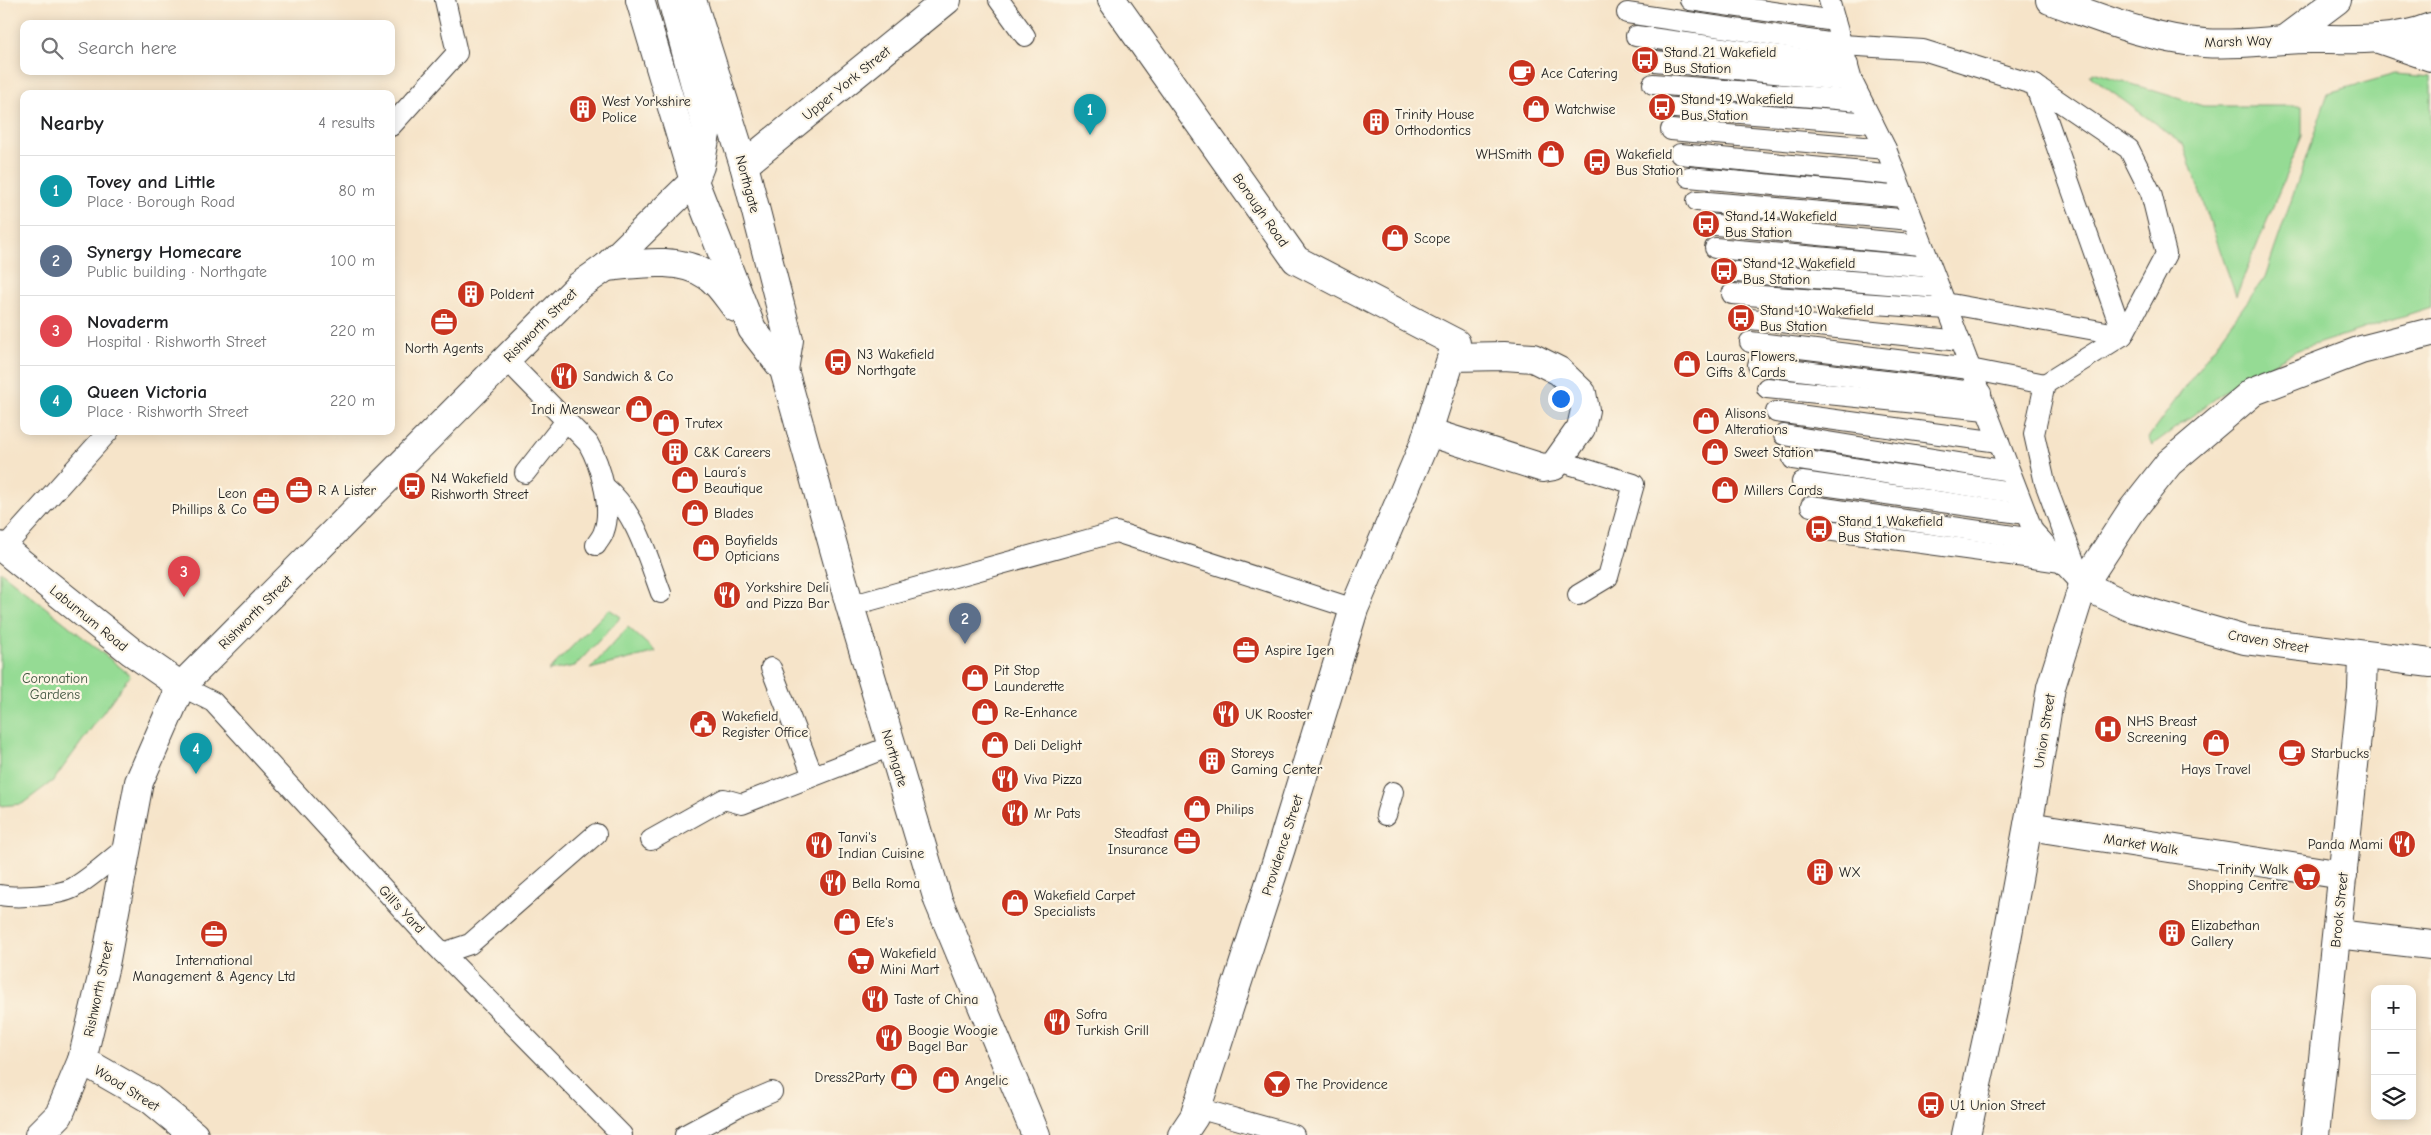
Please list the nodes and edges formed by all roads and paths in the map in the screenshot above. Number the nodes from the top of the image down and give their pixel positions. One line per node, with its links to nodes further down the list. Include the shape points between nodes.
1 (445, 0): 27 (lane, via 457,53)
2 (640, 0): 35 (main road, Northgate)
3 (672, 0): 35 (main road, via 707,129)
4 (692, 0): 32 (main road, Northgate)
5 (947, 0): 32 (main road, Upper York Street)
6 (999, 0): 15 (lane)
7 (1112, 0): 53 (main road, Borough Road, via 1296,260 1456,343)
8 (1690, 0): 13 (lane)
9 (1829, 0): 13 (lane)
10 (2050, 0): 18 (main road, Marsh Way, via 2114,24 2169,38 2205,43)
11 (2338, 0): 18 (main road)
12 (1627, 13): 19 (lane)
13 (1835, 21): 19 (lane)
14 (2431, 27): 17 (main road, Marsh Way, via 2414,33)
15 (1025, 36)
16 (1636, 36): 22 (lane)
17 (2376, 38): 18 (main road, Marsh Way); 20 (main road)
18 (2285, 39)
19 (1842, 45): 22 (lane); 24 (lane, via 1923,50)
20 (2431, 56)
21 (1645, 60): 22 (lane)
22 (1850, 73): 25 (lane)
23 (1654, 84): 25 (lane)
24 (2035, 85): 50 (lane); 50 (lane, via 2129,149 2151,193 2166,254)
25 (1860, 101): 28 (lane)
26 (1662, 107): 28 (lane)
27 (395, 122)
28 (1873, 123): 30 (lane)
29 (1671, 130): 30 (lane)
30 (1886, 149): 33 (lane)
31 (1680, 154): 33 (lane)
32 (744, 165): 57 (main road, Northgate, via 789,340)
33 (1895, 175): 36 (lane)
34 (1689, 177): 36 (lane)
35 (694, 181): 42 (main road, Rishworth Street); 48 (main road, Northgate)
36 (1902, 198): 38 (lane)
37 (1697, 201): 38 (lane)
38 (1911, 220): 40 (lane)
39 (1706, 224): 40 (lane)
40 (1921, 245): 43 (lane)
41 (1715, 248): 43 (lane)
42 (606, 267): 48 (main road, Rishworth Street, via 647,262 686,266 708,276); 54 (main road, Rishworth Street, via 579,286)
43 (1930, 268): 46 (lane)
44 (1724, 271): 46 (lane)
45 (1732, 294): 46 (lane)
46 (1944, 300): 50 (lane); 51 (lane)
47 (1741, 318): 51 (lane)
48 (752, 329): 57 (main road, Northgate)
49 (2431, 332): 81 (main road, Union Street, via 2361,350 2254,391 2169,463 2132,510)
50 (2123, 335): 58 (lane)
51 (1960, 341): 56 (lane)
52 (1750, 342): 56 (lane)
53 (1452, 357): 65 (main road); 68 (main road, via 1532,358 1559,372 1582,393 1585,410 1581,428)
54 (506, 359): 62 (lane); 89 (main road, Rishworth Street)
55 (1758, 365): 60 (lane)
56 (1970, 369): 58 (lane); 60 (lane)
57 (784, 370): 84 (main road, Northgate)
58 (2045, 384): 81 (lane, via 2034,434 2045,483)
59 (1767, 388): 60 (lane)
60 (1983, 402): 66 (lane)
61 (1776, 412): 66 (lane)
62 (566, 421): 70 (lane); 72 (lane, via 588,443)
63 (105, 435): 79 (lane)
64 (1784, 435): 69 (lane)
65 (1426, 438): 68 (main road, via 1543,468 1554,466); 85 (main road, Providence Street)
66 (1998, 442): 69 (lane)
67 (1793, 459): 73 (lane)
68 (1559, 461): 83 (lane, via 1634,484 1608,577)
69 (2010, 471): 73 (lane)
70 (524, 473)
71 (1802, 482): 75 (lane)
72 (604, 486): 78 (lane, via 605,531); 82 (lane, via 616,496 637,530)
73 (2018, 493): 75 (lane)
74 (1811, 506): 77 (lane)
75 (2026, 514): 77 (lane, via 2032,531)
76 (1819, 529): 80 (lane)
77 (2040, 540): 80 (lane)
78 (596, 545)
79 (2, 547): 89 (main road, Laburnum Road, via 132,652)
80 (2061, 562): 81 (lane)
81 (2082, 585): 86 (main road, Craven Street, via 2130,607 2245,640); 94 (main road, Union Street, via 2051,687)
82 (661, 593)
83 (1578, 595)
84 (850, 606): 85 (lane, via 1116,532); 90 (main road, Northgate)
85 (1354, 609): 105 (main road, Providence Street)
86 (2363, 656): 87 (main road, Craven Street); 98 (main road, Brook Street)
87 (2431, 663)
88 (771, 668): 91 (lane)
89 (181, 686): 97 (main road, Rishworth Street, via 139,782); 102 (lane, Gill's Yard, via 214,702)
90 (892, 746): 91 (lane); 106 (main road, Northgate, via 938,900)
91 (813, 776): 96 (lane, via 742,804 724,799)
92 (1393, 792): 93 (lane)
93 (1386, 815)
94 (2028, 826): 98 (main road, Market Walk); 113 (main road, Union Street)
95 (596, 834): 102 (lane, via 470,944)
96 (651, 840)
97 (125, 848): 99 (lane, via 72,889 39,896); 103 (main road, Rishworth Street, via 105,965)
98 (2343, 875): 100 (main road, Brook Street)
99 (0, 895)
100 (2337, 934): 101 (main road); 114 (main road, Brook Street)
101 (2431, 944)
102 (443, 953): 109 (lane, Gill's Yard)
103 (82, 1060): 107 (main road, Rishworth Street, via 59,1116); 108 (main road, Wood Street, via 150,1099)
104 (772, 1092): 110 (lane)
105 (1197, 1108): 111 (main road, Providence Street); 112 (lane)
106 (1029, 1133)
107 (39, 1135)
108 (194, 1135)
109 (622, 1135)
110 (685, 1135)
111 (1181, 1135)
112 (1294, 1135)
113 (1966, 1135)
114 (2315, 1135)

